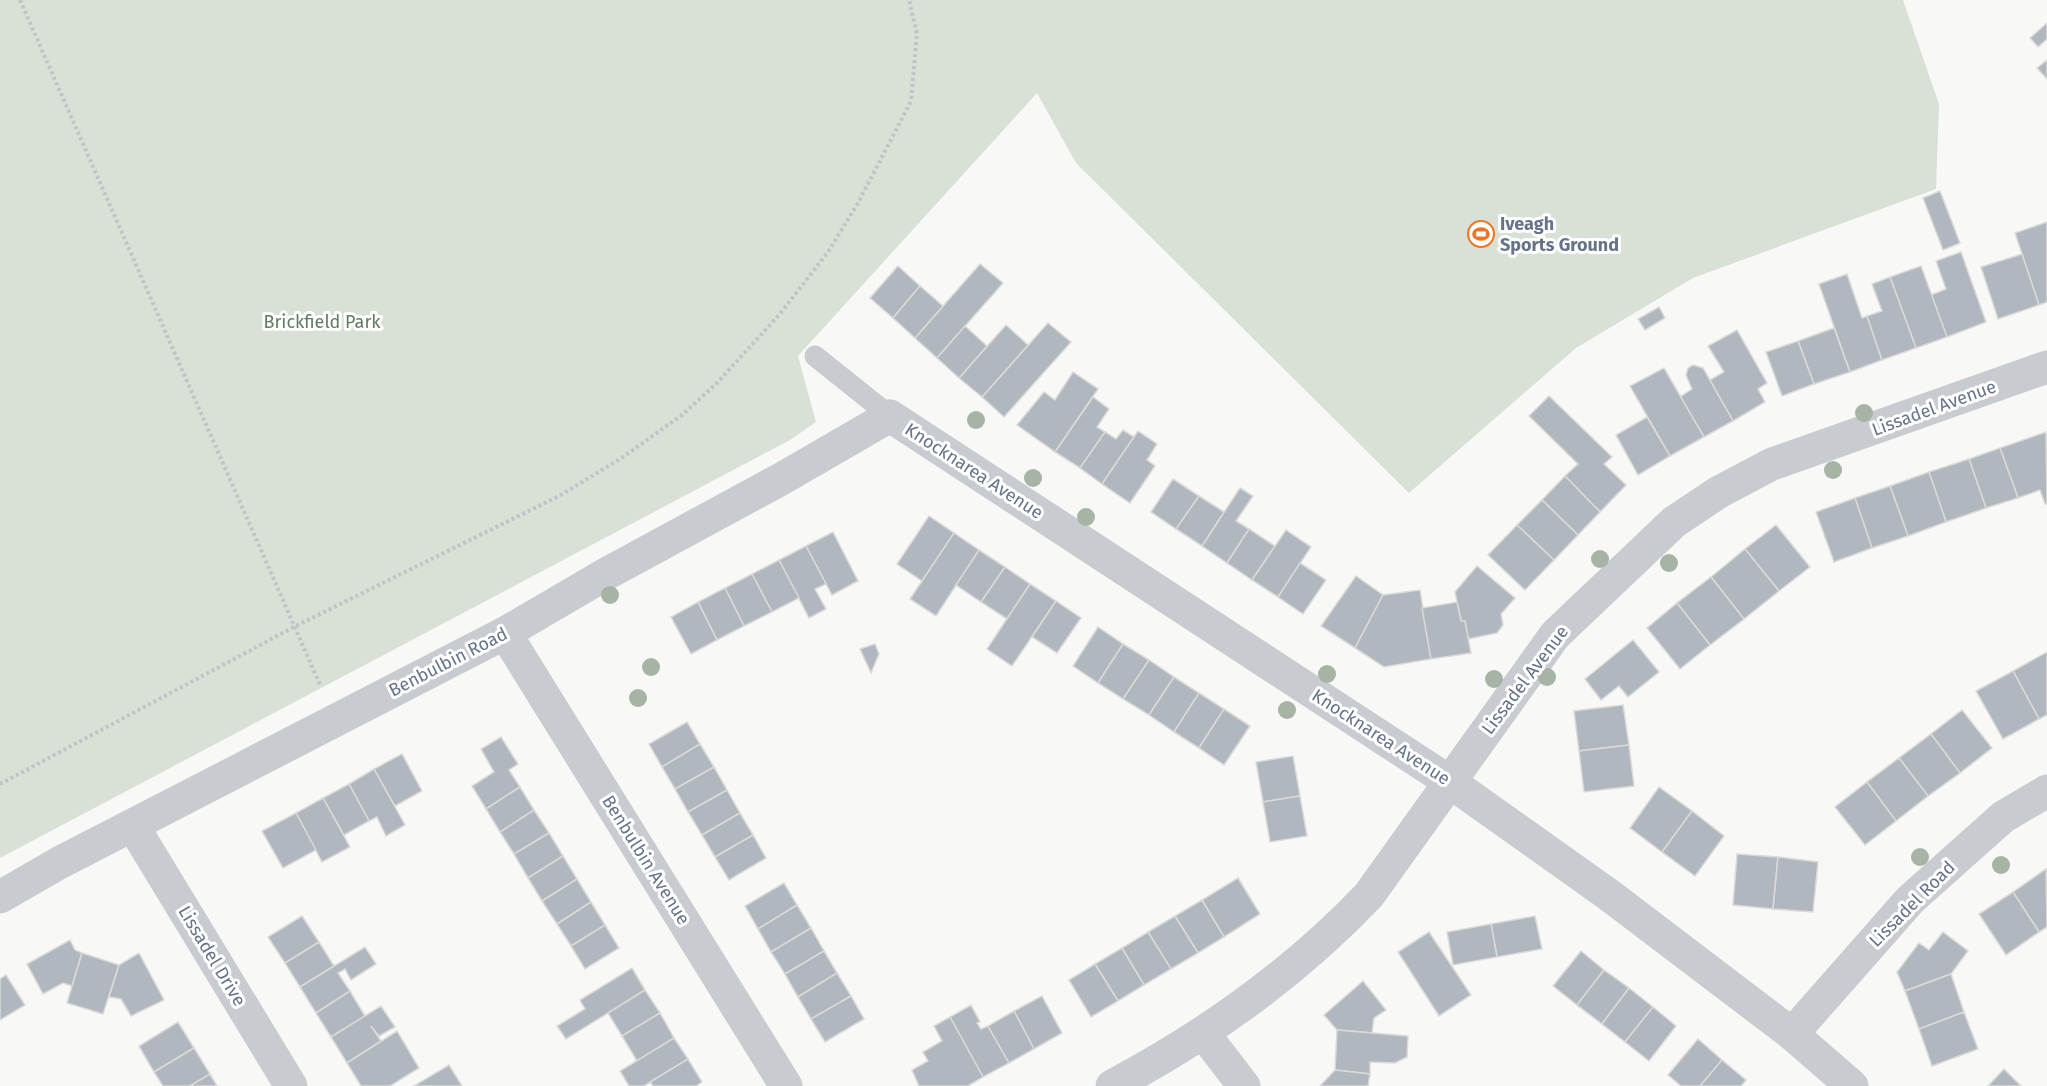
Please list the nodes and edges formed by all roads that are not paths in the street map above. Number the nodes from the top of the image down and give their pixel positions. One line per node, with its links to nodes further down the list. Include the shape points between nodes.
1 (815, 356): 3 (lane)
2 (2047, 367): 5 (street, Lissadel Avenue, via 1772,464 1674,522 1555,635)
3 (890, 416): 4 (street, Benbulbin Road); 5 (street, Knocknarea Avenue)
4 (505, 633): 7 (street, Benbulbin Road); 12 (street, Benbulbin Avenue)
5 (1450, 782): 9 (street, Lissadel Avenue, via 1369,895 1342,924); 10 (street, Knocknarea Avenue, via 1609,895)
6 (2047, 791): 10 (street, Lissadel Road, via 2003,817 1910,900)
7 (133, 826): 8 (street, Benbulbin Road); 11 (street, Lissadel Drive)
8 (0, 897)
9 (1204, 1034): 13 (street, Lissadel Avenue); 14 (street)
10 (1792, 1034): 15 (street, Knocknarea Avenue)
11 (291, 1086)
12 (786, 1086)
13 (1112, 1086)
14 (1244, 1086)
15 (1852, 1086)

